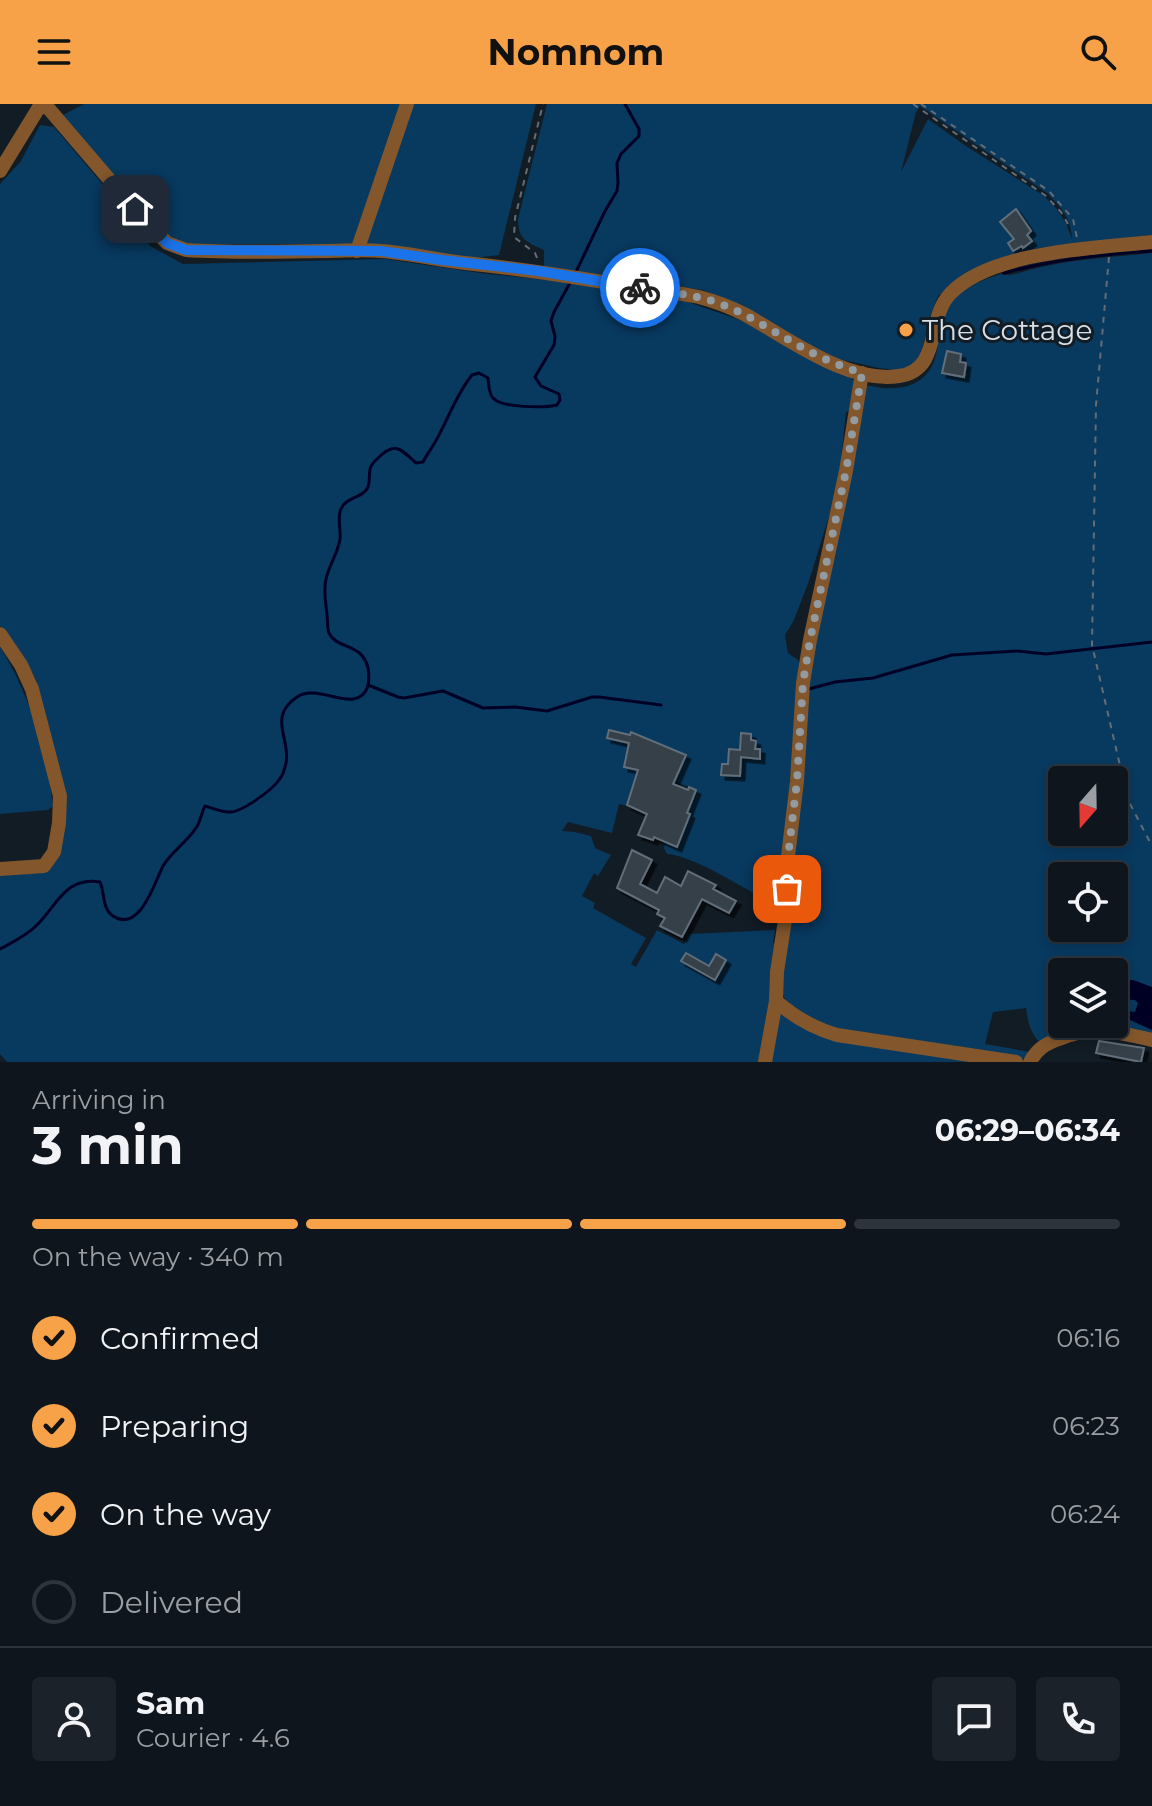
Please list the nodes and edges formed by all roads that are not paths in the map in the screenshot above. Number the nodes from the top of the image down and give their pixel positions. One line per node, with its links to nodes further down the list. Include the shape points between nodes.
1 (407, 104): 5 (street)
2 (46, 105): 3 (street); 5 (street, via 167,243 208,251)
3 (0, 171)
4 (1152, 242): 6 (street, via 991,268 949,294 929,352 912,373)
5 (357, 251): 6 (street, via 677,293 742,313 805,349)
6 (862, 373): 9 (street, via 803,683)
7 (0, 634): 8 (street, via 32,689 60,796 54,852 44,866)
8 (0, 869)
9 (776, 1001): 11 (street); 12 (street, via 803,1022 837,1035)
10 (1152, 1040): 13 (street, via 1117,1031 1083,1031 1046,1044)
11 (765, 1062)
12 (1016, 1062)
13 (1030, 1062)

